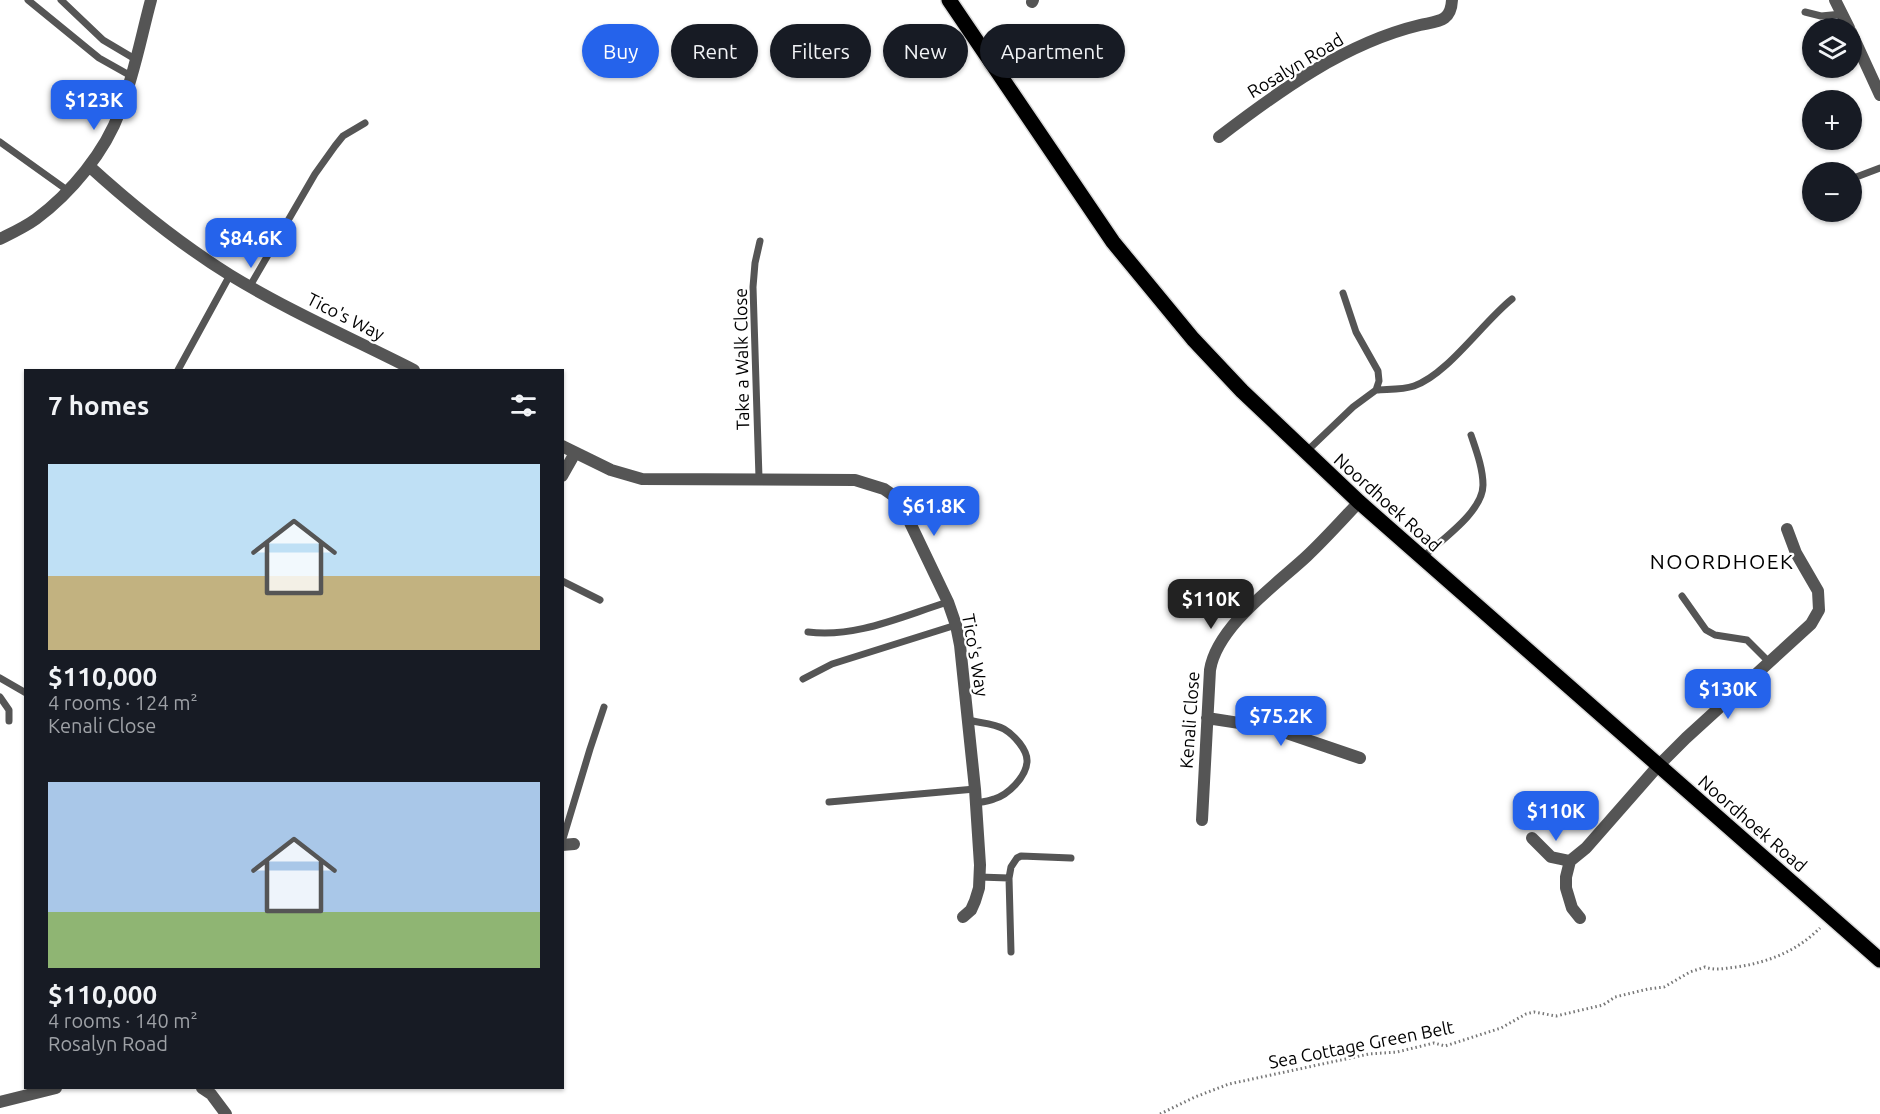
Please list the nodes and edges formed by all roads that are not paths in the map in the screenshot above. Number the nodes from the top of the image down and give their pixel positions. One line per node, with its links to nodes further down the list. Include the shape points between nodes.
1 (28, 0): 12 (lane, via 99,58)
2 (61, 0): 11 (lane, via 103,40)
3 (151, 0): 11 (street)
4 (949, 0): 33 (main road, Noordhoek Road, via 1113,242 1193,339)
5 (1452, 0): 15 (street, Rosalyn Road, via 1451,10 1443,20 1406,28 1333,59)
6 (1835, 0): 8 (street)
7 (1805, 12): 8 (lane, via 1821,16)
8 (1842, 14): 9 (street)
9 (1844, 18)
10 (1862, 56): 13 (street)
11 (135, 59): 12 (street)
12 (131, 76): 17 (street, via 120,112)
13 (1880, 95)
14 (365, 123): 24 (lane, via 343,136 315,174)
15 (1219, 137)
16 (0, 142): 20 (lane)
17 (88, 166): 20 (street); 23 (street, Tico's Way, via 131,205)
18 (1880, 168): 19 (lane)
19 (1862, 175)
20 (67, 190): 21 (street, via 35,220)
21 (0, 239)
22 (760, 241): 35 (lane, Take a Walk Close, via 753,287)
23 (230, 275): 24 (street, Tico's Way); 27 (lane)
24 (250, 286): 28 (street, Tico's Way)
25 (1343, 293): 29 (lane, via 1356,332 1378,371 1380,381)
26 (1512, 299): 29 (lane, via 1423,382)
27 (179, 369)
28 (412, 369)
29 (1376, 390): 33 (lane)
30 (1470, 435): 38 (lane, via 1483,484 1480,502)
31 (564, 447): 32 (street, Tico's Way)
32 (575, 453): 34 (street); 35 (street, Tico's Way, via 642,479)
33 (1305, 453): 36 (main road, Noordhoek Road)
34 (564, 472)
35 (759, 478): 42 (street, Tico's Way, via 855,480 884,489 902,506)
36 (1359, 502): 38 (main road, Noordhoek Road); 51 (street, Kenali Close, via 1319,544 1269,587 1222,640 1212,661)
37 (1787, 529): 45 (street, via 1818,591 1820,610 1811,624)
38 (1422, 558): 55 (main road, Noordhoek Road)
39 (564, 582): 41 (lane)
40 (1682, 596): 45 (lane, via 1706,630 1747,640)
41 (600, 600)
42 (948, 602): 43 (street, Tico's Way); 44 (lane, via 858,631)
43 (956, 625): 47 (lane, via 832,664); 52 (street, Tico's Way)
44 (808, 632)
45 (1769, 662): 55 (street)
46 (0, 678): 48 (lane)
47 (803, 679)
48 (24, 692)
49 (0, 697): 53 (lane, via 9,710)
50 (604, 707): 61 (lane)
51 (1207, 718): 54 (street, via 1272,728); 59 (street, Kenali Close)
52 (968, 720): 56 (street, Tico's Way); 58 (lane, via 1007,731 1025,753 1027,762 1005,794)
53 (9, 721)
54 (1360, 758)
55 (1658, 766): 63 (street, via 1587,848); 69 (main road, Noordhoek Road)
56 (975, 789): 57 (lane); 58 (street, Tico's Way)
57 (829, 802)
58 (976, 803): 64 (street, Tico's Way)
59 (1202, 820)
60 (1532, 838): 63 (street, via 1551,856)
61 (566, 844)
62 (1071, 858): 65 (lane, via 1022,856 1011,867)
63 (1570, 861): 67 (street, via 1566,888 1572,908)
64 (979, 877): 65 (lane); 66 (street, Tico's Way, via 975,901)
65 (1009, 878): 68 (lane)
66 (963, 917)
67 (1580, 918)
68 (1011, 952)
69 (1880, 960)
70 (52, 1089): 72 (street)
71 (210, 1090): 73 (street)
72 (0, 1102)
73 (226, 1114)

